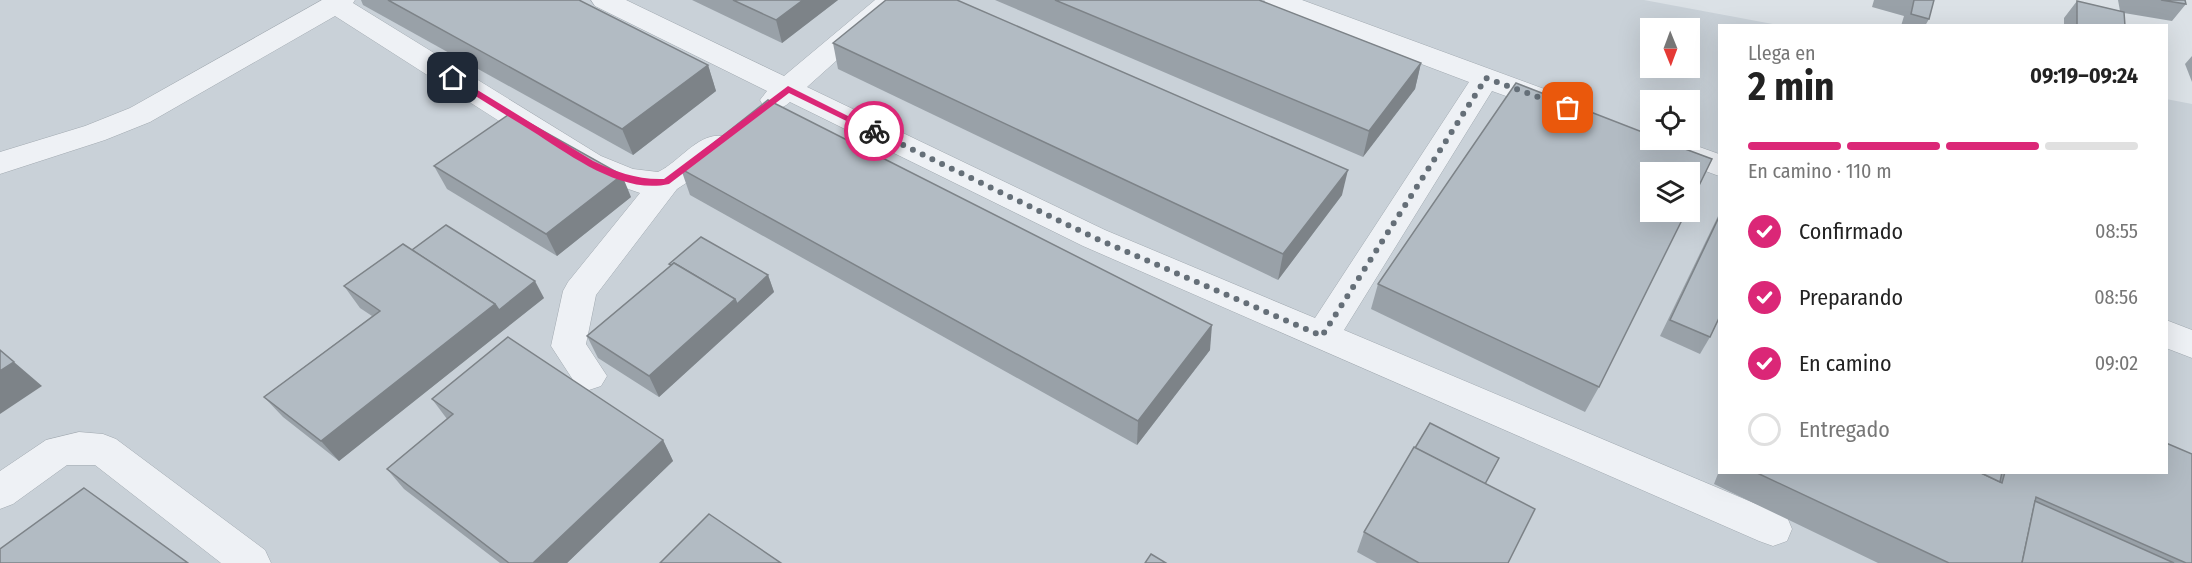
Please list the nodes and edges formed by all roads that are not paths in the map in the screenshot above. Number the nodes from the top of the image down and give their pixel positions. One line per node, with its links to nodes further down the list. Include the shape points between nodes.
1 (604, 0): 6 (lane)
2 (891, 0): 6 (lane)
3 (1277, 0): 5 (lane)
4 (338, 2): 9 (lane, via 140,115); 11 (lane, via 590,164 615,175 649,183)
5 (1486, 78): 7 (lane); 13 (lane)
6 (788, 89): 11 (lane); 13 (lane, via 1095,238)
7 (1584, 114)
8 (1680, 150): 10 (lane)
9 (0, 164)
10 (1718, 165)
11 (666, 182): 15 (lane, via 580,291 568,346)
12 (2168, 335): 14 (lane)
13 (1322, 336): 17 (lane)
14 (2192, 344)
15 (589, 376)
16 (0, 492): 18 (lane, via 59,452 79,448 103,450)
17 (1773, 529)
18 (251, 563)

